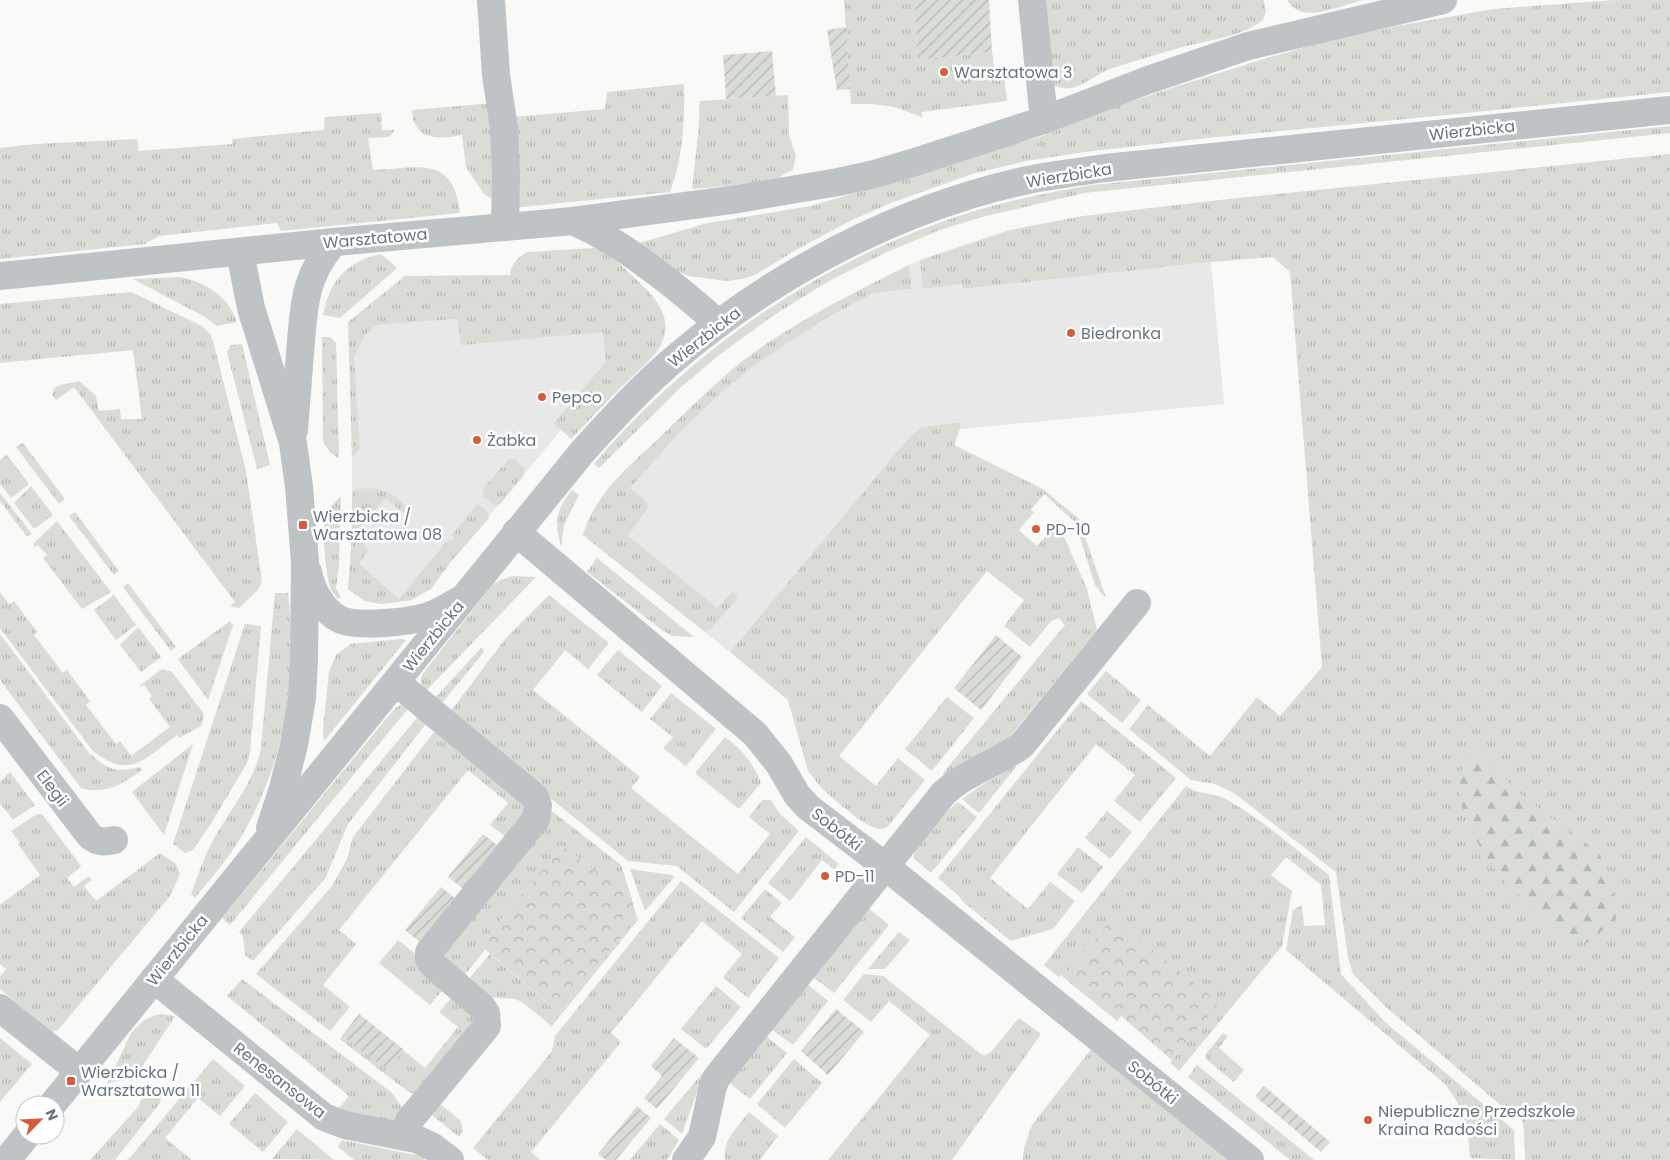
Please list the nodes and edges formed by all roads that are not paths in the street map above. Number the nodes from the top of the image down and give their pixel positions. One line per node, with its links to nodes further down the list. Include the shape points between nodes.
1 (491, 0): 7 (street, via 496,75 504,128)
2 (1032, 0): 5 (street)
3 (1443, 0): 5 (street, via 1248,46)
4 (1670, 110): 13 (street, Wierzbicka, via 1115,167 1023,181 943,205 857,240 789,276)
5 (1044, 120): 6 (street, via 875,174 838,182)
6 (573, 221): 7 (street, Warsztatowa); 13 (street, Warsztatowa, via 597,231 627,250)
7 (505, 227): 8 (street, Warsztatowa)
8 (334, 242): 9 (street, Warsztatowa); 12 (street, via 314,273)
9 (280, 248): 10 (street, Warsztatowa); 12 (street, via 294,273)
10 (240, 252): 11 (street, Warsztatowa); 14 (street, via 251,308)
11 (0, 276)
12 (303, 311): 14 (street)
13 (718, 324): 15 (street, Wierzbicka, via 678,356 606,426)
14 (293, 444): 16 (street)
15 (516, 532): 17 (street, Wierzbicka); 23 (street, Sobótki, via 756,734 779,764 797,796)
16 (305, 561): 17 (street, via 308,576 327,610 339,619 354,623 430,616); 22 (street, via 302,698 292,754)
17 (466, 596): 19 (street, Wierzbicka)
18 (1137, 603): 23 (street, via 1022,745 948,789)
19 (396, 682): 22 (street, Wierzbicka); 28 (street, via 535,797 538,806 536,819 429,952 433,965 482,1007 487,1026 409,1121)
20 (0, 718): 21 (street, Elegii, via 90,836 96,841)
21 (114, 840)
22 (265, 843): 24 (street, Wierzbicka)
23 (885, 866): 32 (street, via 717,1077 702,1137); 33 (street, Sobótki)
24 (154, 979): 26 (street, Wierzbicka); 28 (street, Renesansowa, via 324,1117 345,1125)
25 (0, 1008): 26 (street)
26 (79, 1071): 27 (street, Wierzbicka)
27 (60, 1095)
28 (403, 1136): 31 (street, Renesansowa, via 433,1147)
29 (19, 1145): 30 (street)
30 (7, 1160)
31 (450, 1160)
32 (686, 1160)
33 (1250, 1160)

